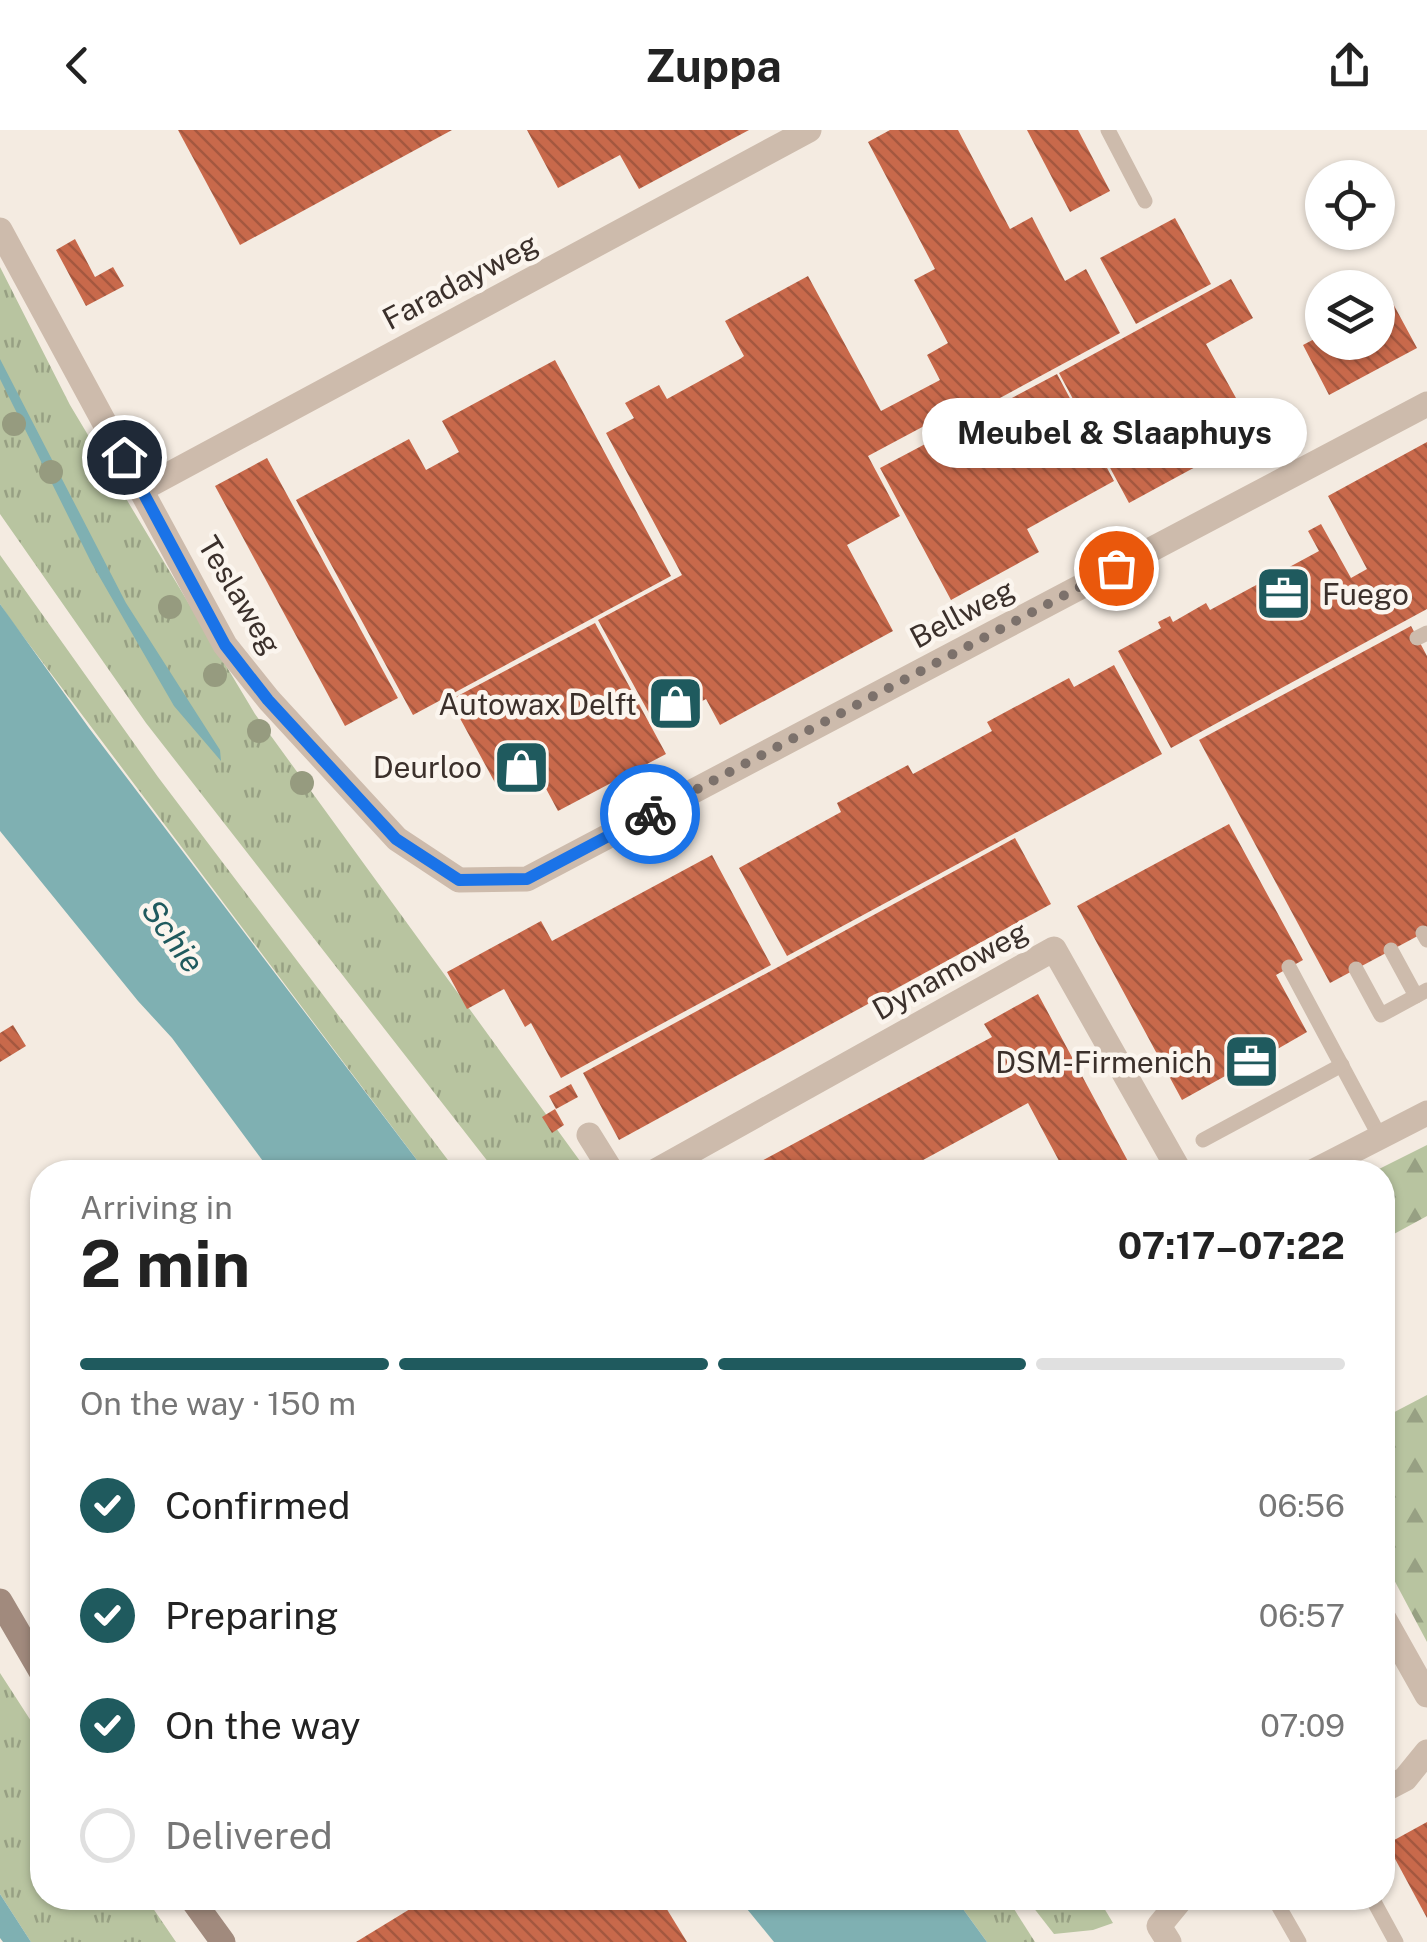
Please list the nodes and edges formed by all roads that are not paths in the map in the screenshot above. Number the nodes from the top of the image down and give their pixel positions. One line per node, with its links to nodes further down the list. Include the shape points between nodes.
1 (809, 130): 6 (street, Faradayweg)
2 (1108, 130): 3 (lane)
3 (1146, 201)
4 (0, 230): 6 (street, Teslaweg)
5 (1427, 404): 7 (street, Bellweg)
6 (142, 489): 7 (street, Teslaweg, via 225,645 396,839 459,880)
7 (527, 879)
8 (1391, 950): 11 (lane)
9 (1289, 967): 12 (lane)
10 (1356, 969): 11 (lane, via 1381,1015)
11 (1421, 993)
12 (1342, 1065): 15 (lane); 16 (lane)
13 (1427, 1113): 15 (street)
14 (589, 1134): 17 (street)
15 (1380, 1137): 20 (street)
16 (1203, 1140)
17 (605, 1160)
18 (675, 1160): 19 (street, Dynamoweg, via 1054,948)
19 (1173, 1160)
20 (1335, 1160)
21 (0, 1601): 23 (street)
22 (1395, 1638): 24 (street)
23 (30, 1652)
24 (1427, 1696)
25 (1427, 1752): 26 (street)
26 (1395, 1784)
27 (200, 1910): 31 (street)
28 (1172, 1910): 32 (street, via 1159,1926)
29 (1281, 1910): 33 (lane)
30 (1379, 1910): 34 (lane)
31 (223, 1942)
32 (1170, 1942)
33 (1300, 1942)
34 (1396, 1942)

